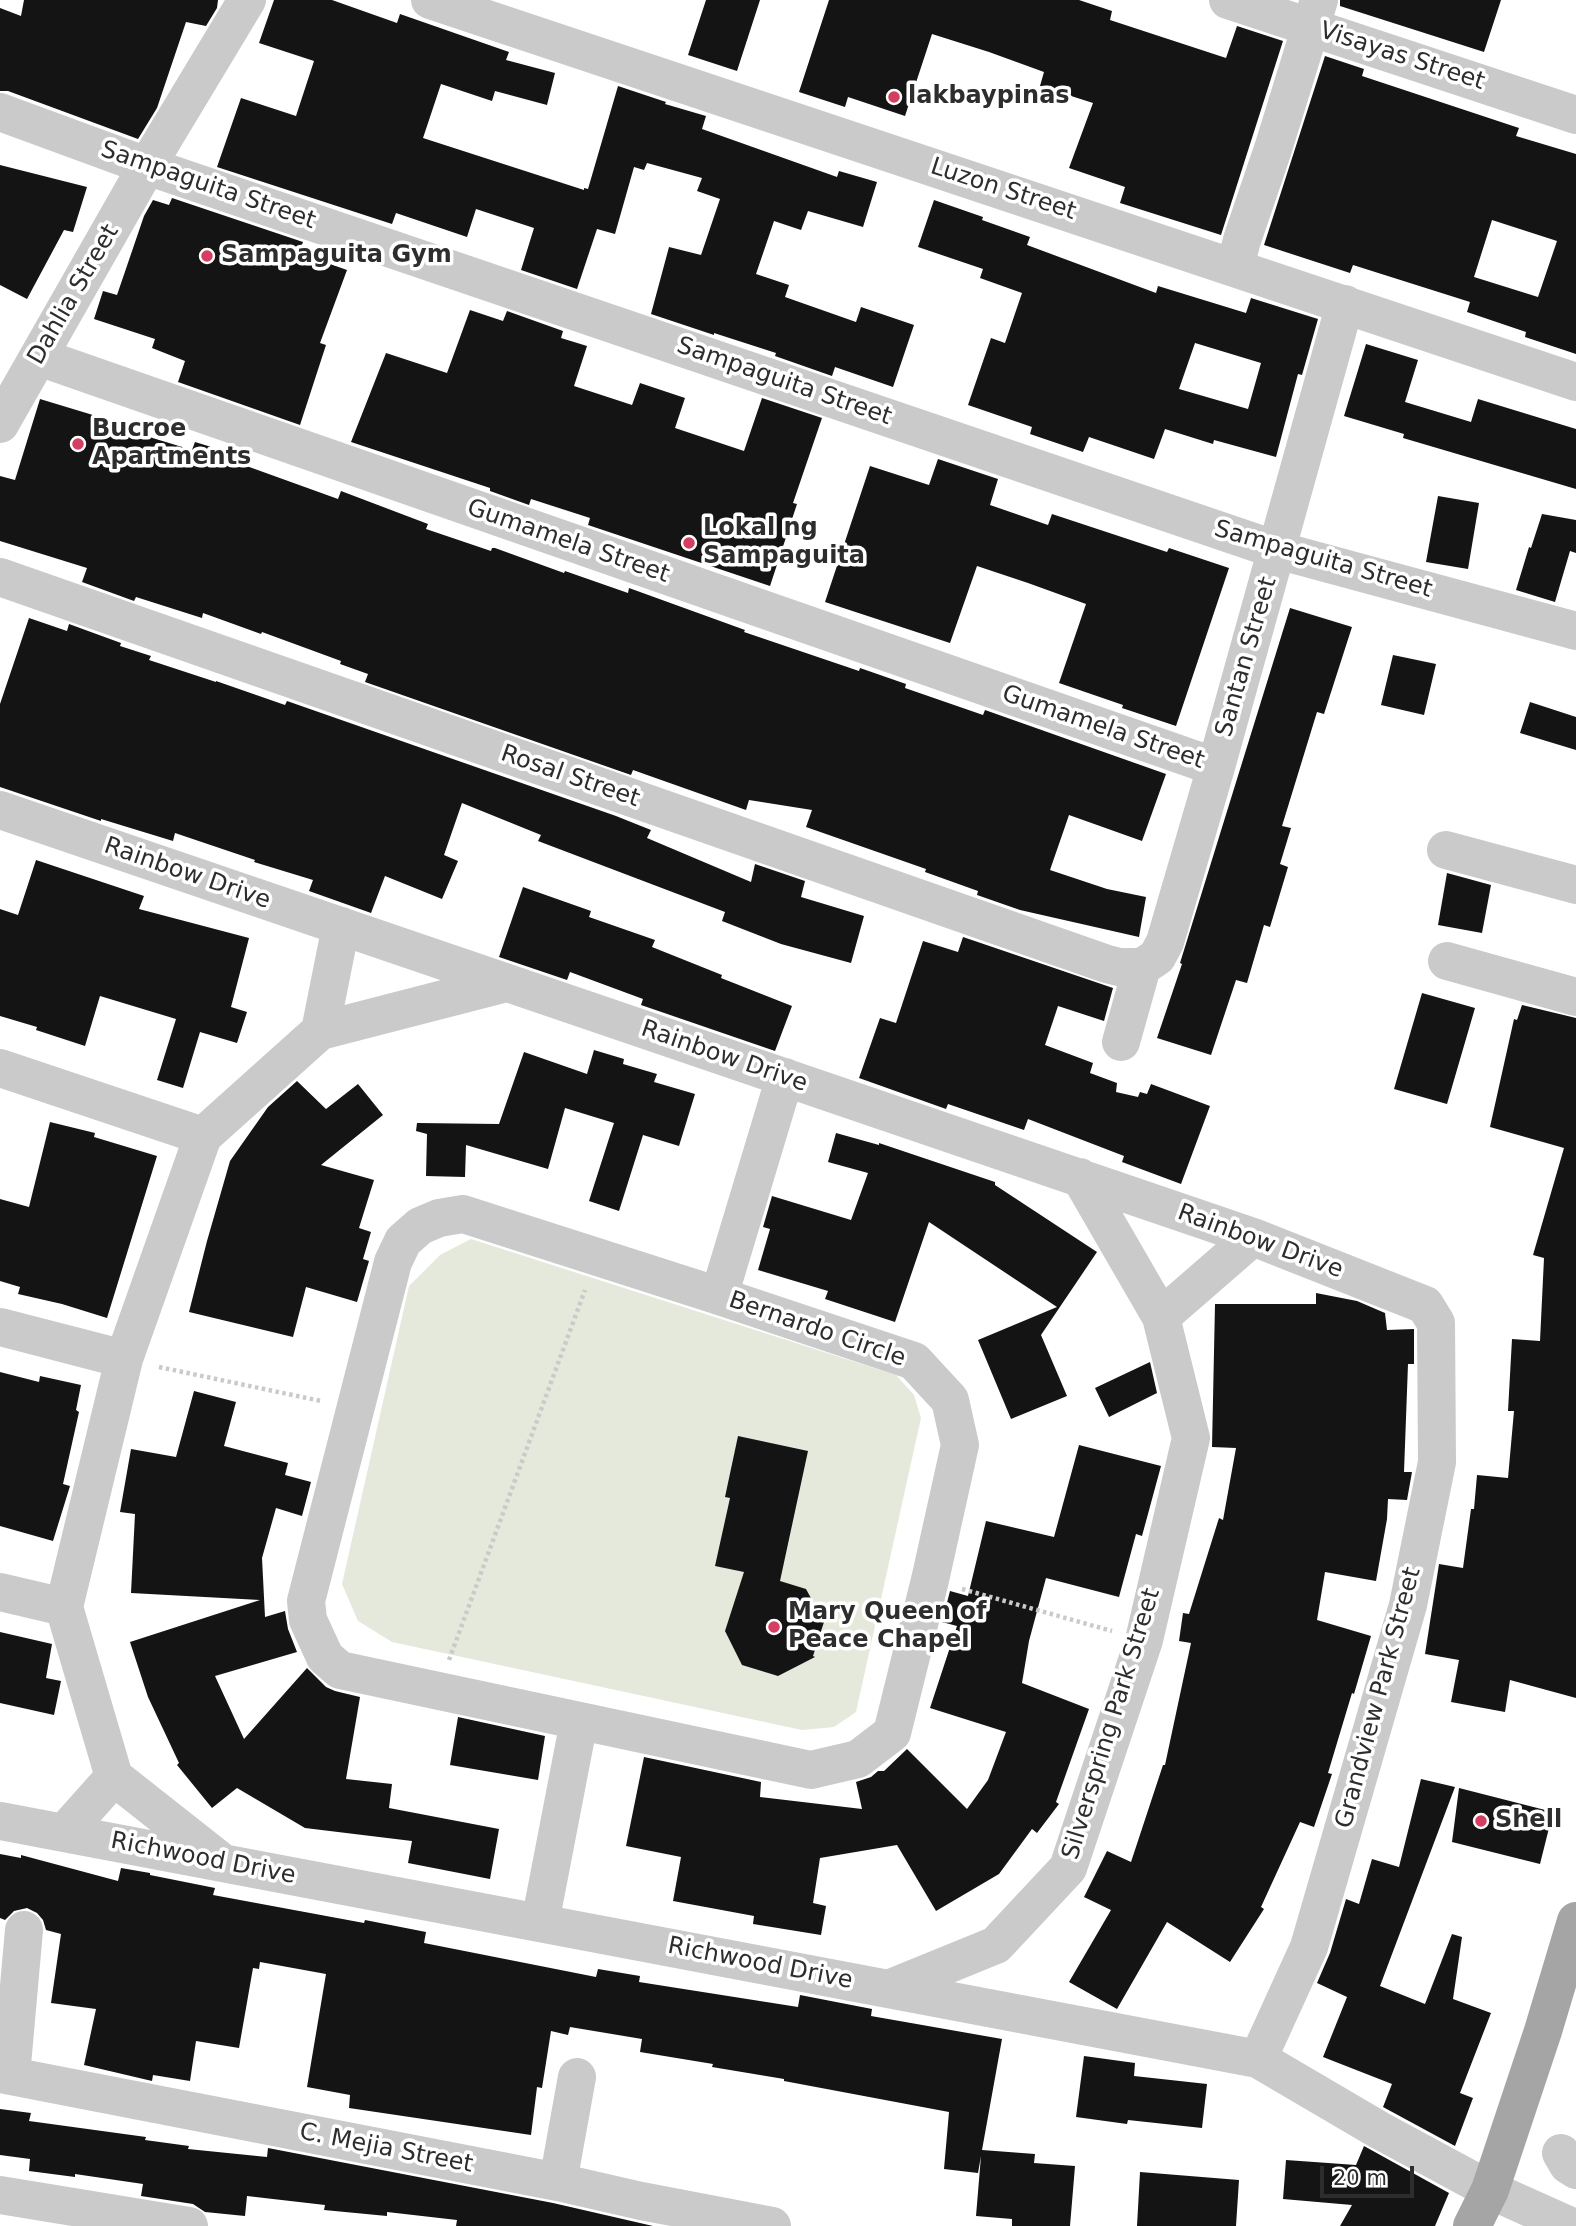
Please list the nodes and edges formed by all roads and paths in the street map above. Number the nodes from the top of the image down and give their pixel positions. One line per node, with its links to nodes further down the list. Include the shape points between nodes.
1 (247, 0): 7 (street)
2 (430, 0): 8 (street, Luzon Street)
3 (1228, 0): 4 (street, Visayas Street)
4 (1315, 14): 6 (street, Visayas Street); 8 (street)
5 (0, 111): 7 (street, Sampaguita Street)
6 (1576, 115)
7 (147, 166): 10 (street, Dahlia Street); 13 (street, Sampaguita Street)
8 (1235, 267): 9 (street, Luzon Street)
9 (1345, 304): 11 (street, Luzon Street); 13 (street, Santan Street)
10 (39, 357): 12 (street, Dahlia Street); 16 (street, Gumamela Street)
11 (1576, 382)
12 (0, 424)
13 (1277, 550): 15 (street, Sampaguita Street); 16 (street, Santan Street)
14 (0, 578): 22 (street, Rosal Street, via 1107,964)
15 (1576, 631)
16 (1216, 767): 22 (street, Santan Street, via 1166,942 1157,957)
17 (0, 810): 20 (street, Rainbow Drive)
18 (1446, 850): 19 (street)
19 (1576, 886)
20 (341, 926): 23 (street, Rainbow Drive); 25 (street)
21 (1447, 961): 24 (street)
22 (1142, 967): 26 (street, Santan Street)
23 (506, 983): 25 (street); 28 (street, Rainbow Drive)
24 (1576, 997)
25 (320, 1031): 29 (street)
26 (1121, 1042)
27 (0, 1068): 29 (street)
28 (785, 1077): 30 (street, Rainbow Drive); 33 (street)
29 (203, 1136): 37 (street)
30 (1080, 1177): 31 (street, Rainbow Drive); 34 (street, Silverspring Park Street)
31 (1253, 1237): 34 (street); 35 (street, Rainbow Drive, via 1424,1305)
32 (598, 1257): 33 (street, Bernardo Circle); 38 (street, Bernardo Circle, via 463,1214 420,1226 403,1241 393,1262); 43 (path)
33 (719, 1296): 39 (street, Bernardo Circle, via 914,1362 950,1400 960,1445)
34 (1161, 1317): 42 (street, Silverspring Park Street, via 1191,1438)
35 (1436, 1323): 57 (street, Grandview Park Street, via 1437,1462 1408,1605 1309,1947)
36 (0, 1326): 37 (street)
37 (124, 1359): 38 (path); 41 (street)
38 (356, 1409): 43 (street, Bernardo Circle, via 306,1601 308,1620 325,1657 340,1670)
39 (930, 1580): 42 (path); 44 (street, Bernardo Circle, via 892,1733 858,1759 810,1770)
40 (0, 1592): 41 (street)
41 (64, 1607): 45 (street)
42 (1144, 1640): 52 (street, Silverspring Park Street, via 1068,1868)
43 (437, 1691): 44 (street, Bernardo Circle)
44 (579, 1721): 50 (street)
45 (114, 1777): 47 (street); 48 (street)
46 (0, 1821): 47 (street, Richwood Drive)
47 (64, 1833): 48 (street, Richwood Drive)
48 (223, 1863): 50 (street, Richwood Drive)
49 (1576, 1921): 61 (main road)
50 (540, 1923): 54 (street, Richwood Drive)
51 (24, 1930): 53 (street)
52 (996, 1945): 54 (street, Silverspring Park Street); 55 (street)
53 (10, 1978): 56 (street)
54 (888, 1989): 55 (street, Richwood Drive)
55 (1000, 2010): 57 (street, Richwood Drive)
56 (8, 2022): 58 (street)
57 (1258, 2059): 61 (street, Richwood Drive)
58 (5, 2075): 60 (street, C. Mejia Street)
59 (578, 2077): 60 (street)
60 (558, 2182): 64 (street, C. Mejia Street)
61 (1490, 2190): 65 (main road); 66 (street, Richwood Drive)
62 (0, 2195): 63 (street)
63 (189, 2226)
64 (772, 2226)
65 (1472, 2226)
66 (1570, 2226)

